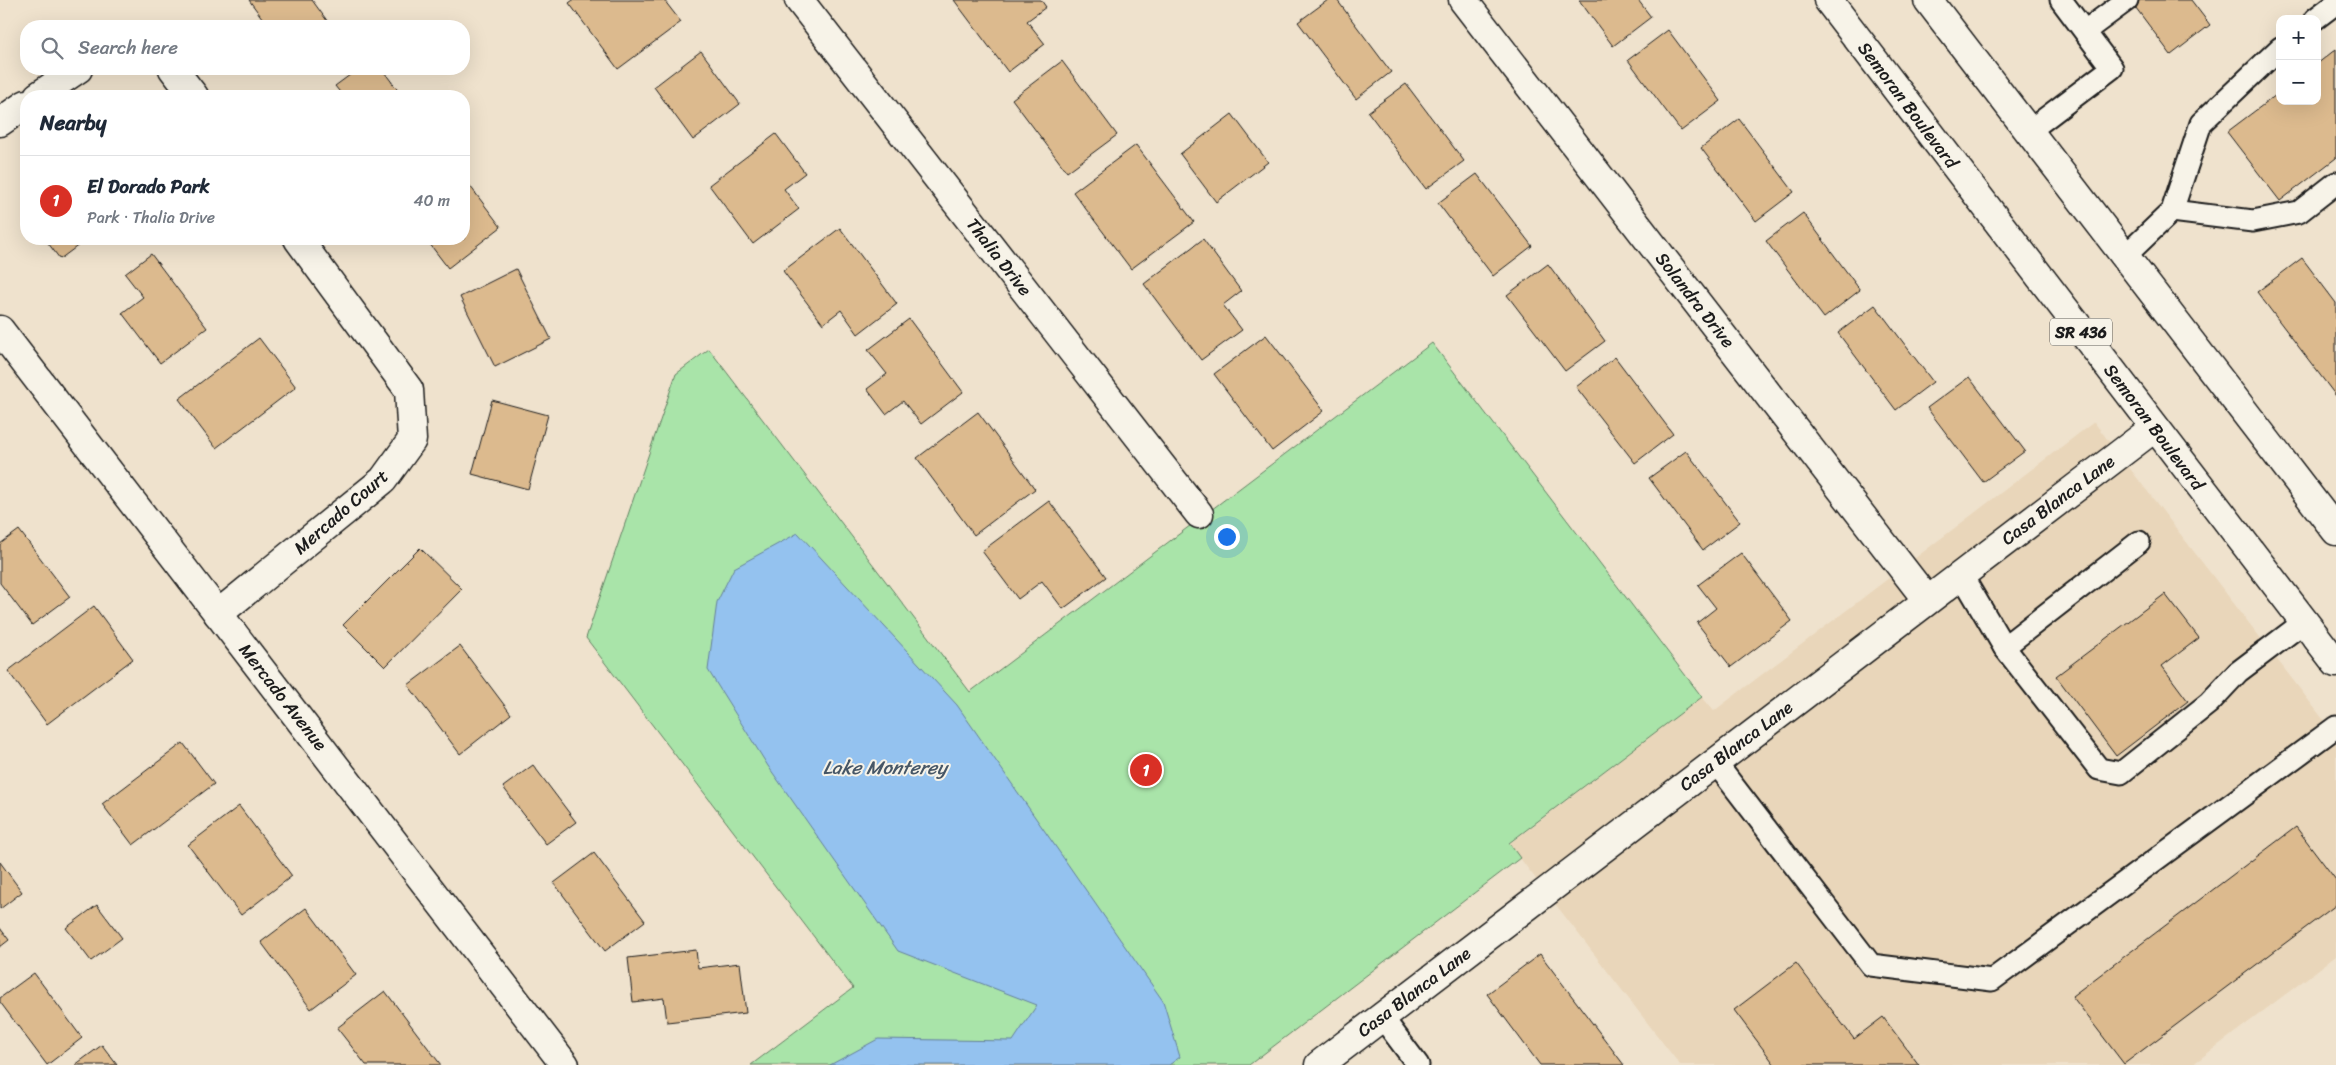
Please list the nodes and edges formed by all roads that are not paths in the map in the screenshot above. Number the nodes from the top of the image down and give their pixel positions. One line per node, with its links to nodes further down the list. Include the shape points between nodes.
1 (799, 0): 24 (street, Thalia Drive)
2 (1463, 0): 28 (street, Solandra Drive)
3 (1828, 0): 23 (street, Semoran Boulevard / SR 436)
4 (1928, 0): 17 (street)
5 (2061, 0): 9 (lane)
6 (2127, 0): 9 (lane)
7 (2336, 3): 8 (lane)
8 (2320, 15)
9 (2085, 31): 17 (lane, via 2112,68)
10 (2276, 52): 19 (lane, via 2201,124)
11 (69, 75): 13 (street)
12 (178, 75): 14 (street)
13 (47, 90)
14 (190, 90)
15 (20, 108): 16 (street)
16 (0, 122)
17 (2029, 131): 21 (street)
18 (2336, 183): 19 (lane, via 2299,212 2253,221)
19 (2172, 211): 21 (lane)
20 (302, 245): 29 (street, Mercado Court, via 409,390 412,440 383,480)
21 (2125, 256): 25 (street)
22 (0, 330): 29 (street, Mercado Avenue)
23 (2154, 428): 27 (street, Casa Blanca Lane); 30 (street, Semoran Boulevard / SR 436)
24 (1199, 514)
25 (2336, 531)
26 (2139, 542): 31 (lane)
27 (1961, 574): 28 (street, Casa Blanca Lane); 31 (lane)
28 (1927, 600): 34 (street, Casa Blanca Lane)
29 (218, 614): 36 (street, Mercado Avenue)
30 (2304, 622): 31 (lane, via 2238,672 2209,703 2121,773 2099,769); 32 (street, Semoran Boulevard / SR 436)
31 (2004, 647)
32 (2336, 663)
33 (2336, 727): 34 (lane, via 1992,980 1871,966)
34 (1715, 762): 35 (street, Casa Blanca Lane)
35 (1382, 1017): 37 (street, Casa Blanca Lane); 38 (lane)
36 (566, 1065)
37 (1319, 1065)
38 (1418, 1065)

